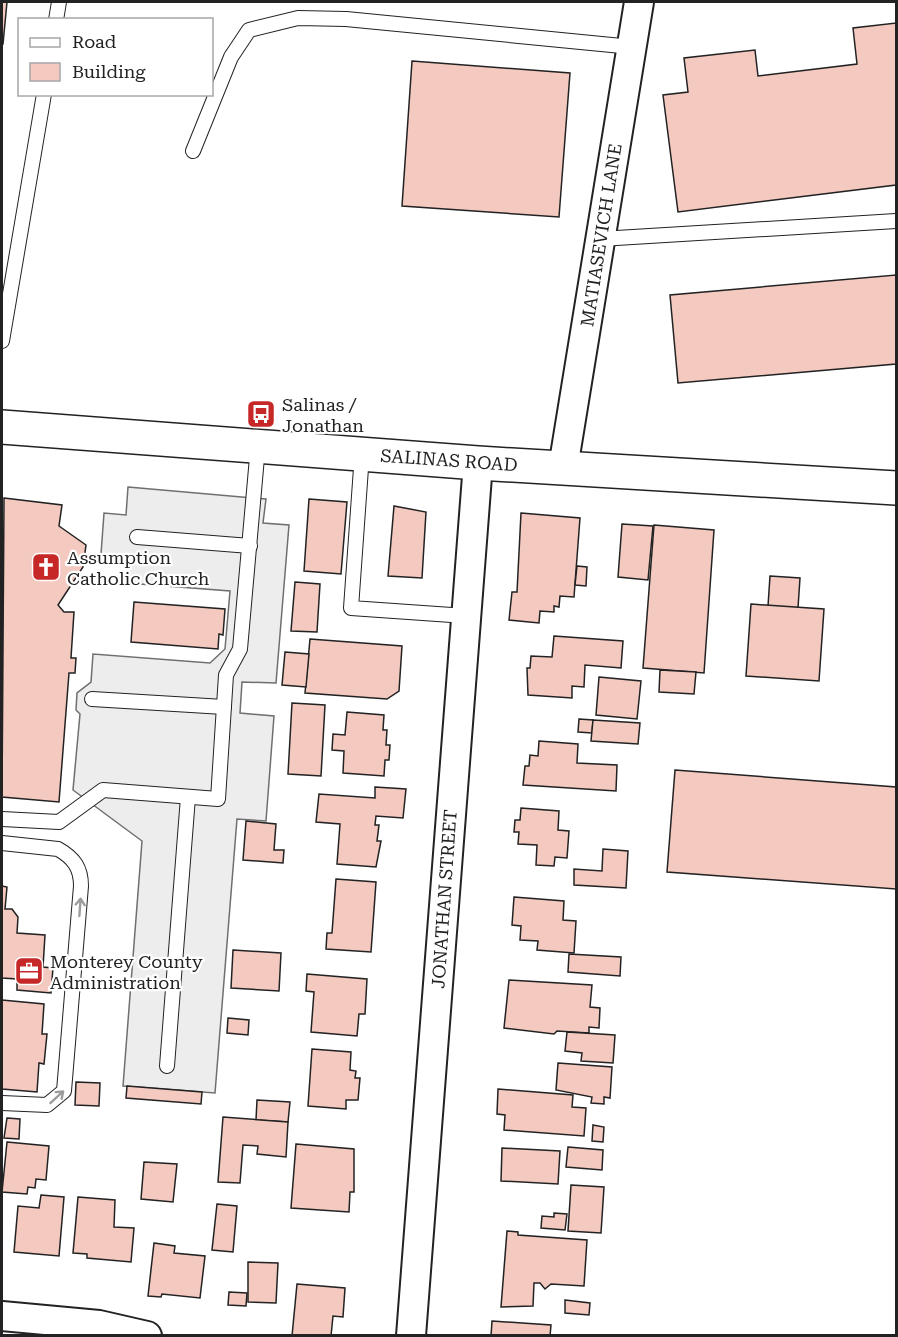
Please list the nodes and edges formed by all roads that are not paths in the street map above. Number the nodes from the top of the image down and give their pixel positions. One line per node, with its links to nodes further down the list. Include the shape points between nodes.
1 (59, 2): 3 (lane)
2 (639, 2): 4 (street, MATIASEVICH LANE)
3 (56, 18)
4 (632, 47): 6 (lane, via 346,19 297,18 249,30 231,57); 8 (street, MATIASEVICH LANE)
5 (44, 96): 9 (lane)
6 (193, 152)
7 (897, 221): 8 (lane)
8 (600, 238): 14 (street, MATIASEVICH LANE)
9 (2, 341)
10 (2, 427): 11 (main road, SALINAS ROAD)
11 (258, 446): 12 (main road, SALINAS ROAD); 17 (lane)
12 (362, 454): 13 (main road, SALINAS ROAD); 18 (lane, via 351,608)
13 (478, 463): 14 (main road, SALINAS ROAD); 18 (street, JONATHAN STREET)
14 (563, 468): 15 (main road, SALINAS ROAD)
15 (897, 488)
16 (137, 537): 17 (lane)
17 (249, 546): 20 (lane, via 240,649 226,675)
18 (466, 616): 28 (street, JONATHAN STREET)
19 (92, 699): 20 (lane)
20 (224, 707): 21 (lane, via 218,799)
21 (188, 797): 22 (lane, via 103,790 58,822); 24 (lane)
22 (2, 819)
23 (2, 843): 25 (lane, one-way to 23, via 47,1105 64,1091 81,886 78,867 58,849)
24 (167, 1066)
25 (2, 1103)
26 (2, 1316): 27 (street, via 99,1325)
27 (147, 1335)
28 (411, 1335)

